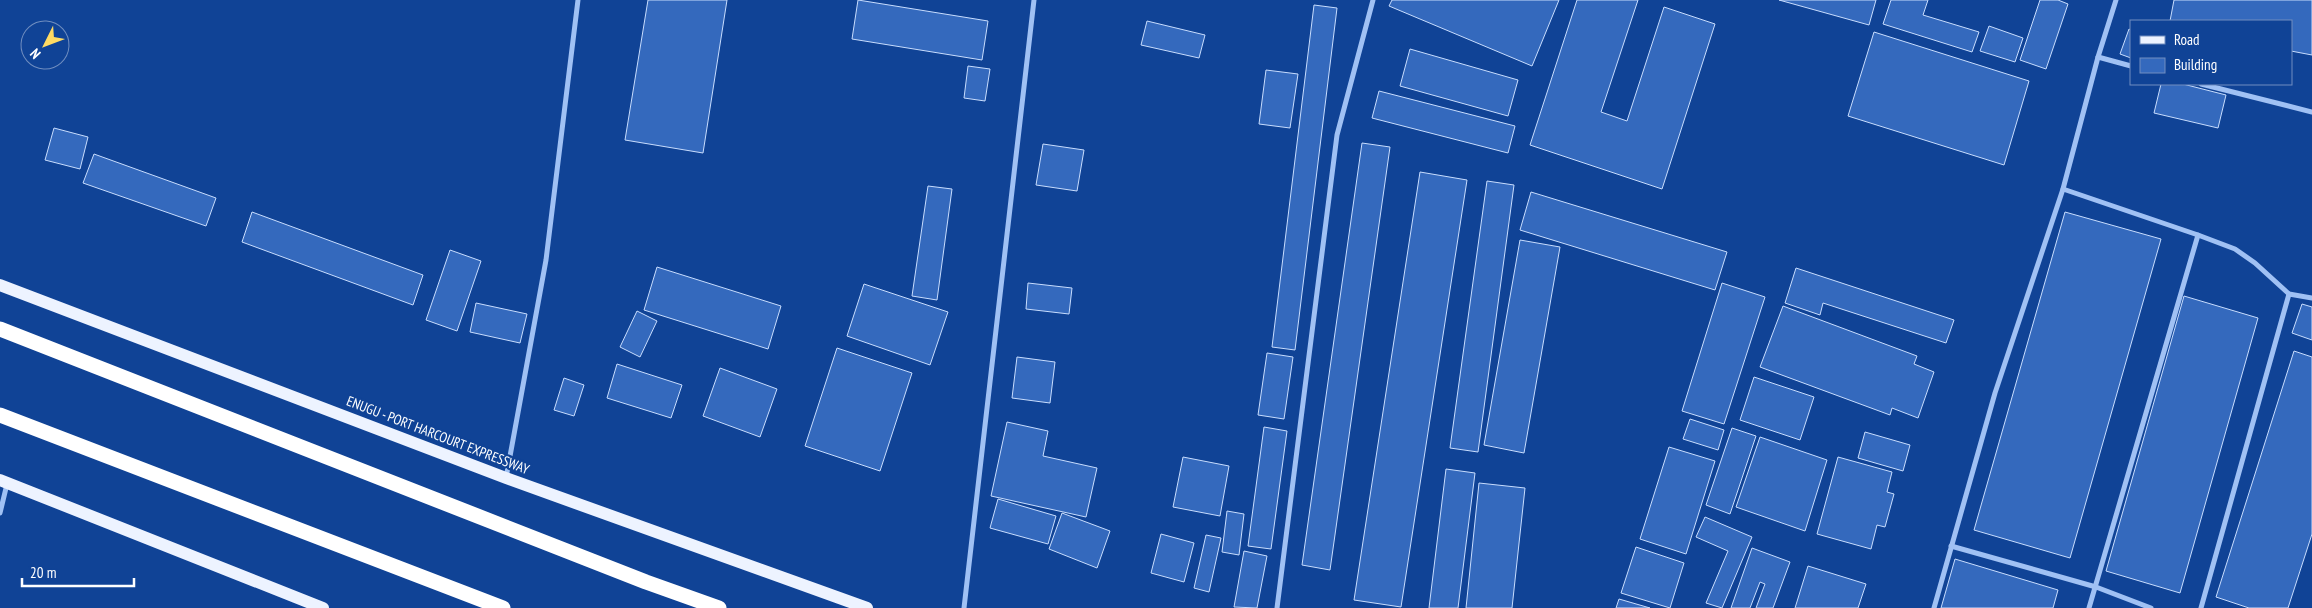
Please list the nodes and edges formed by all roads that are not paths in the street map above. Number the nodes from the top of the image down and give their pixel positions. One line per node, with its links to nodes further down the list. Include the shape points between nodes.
1 (578, 0): 16 (street, via 546,260)
2 (1034, 0): 25 (street)
3 (1373, 0): 26 (street, via 1337,135)
4 (2116, 0): 5 (street)
5 (2098, 57): 6 (street); 9 (street)
6 (2130, 66)
7 (2205, 85): 8 (street)
8 (2312, 112)
9 (2063, 189): 10 (street); 19 (street, via 1995,393)
10 (2198, 235): 12 (street, via 2235,249); 20 (street)
11 (0, 285): 16 (main road, ENUGU - PORT HARCOURT EXPRESSWAY)
12 (2289, 294): 13 (street); 30 (street)
13 (2312, 298)
14 (0, 329): 23 (highway)
15 (0, 415): 22 (highway)
16 (506, 478): 24 (main road, ENUGU - PORT HARCOURT EXPRESSWAY)
17 (4, 482): 18 (street); 21 (main road)
18 (0, 513)
19 (1951, 546): 20 (street); 27 (street)
20 (2096, 587): 28 (street); 29 (street)
21 (323, 608)
22 (503, 608)
23 (718, 608)
24 (867, 608)
25 (964, 608)
26 (1277, 608)
27 (1934, 608)
28 (2089, 608)
29 (2151, 608)
30 (2201, 608)

